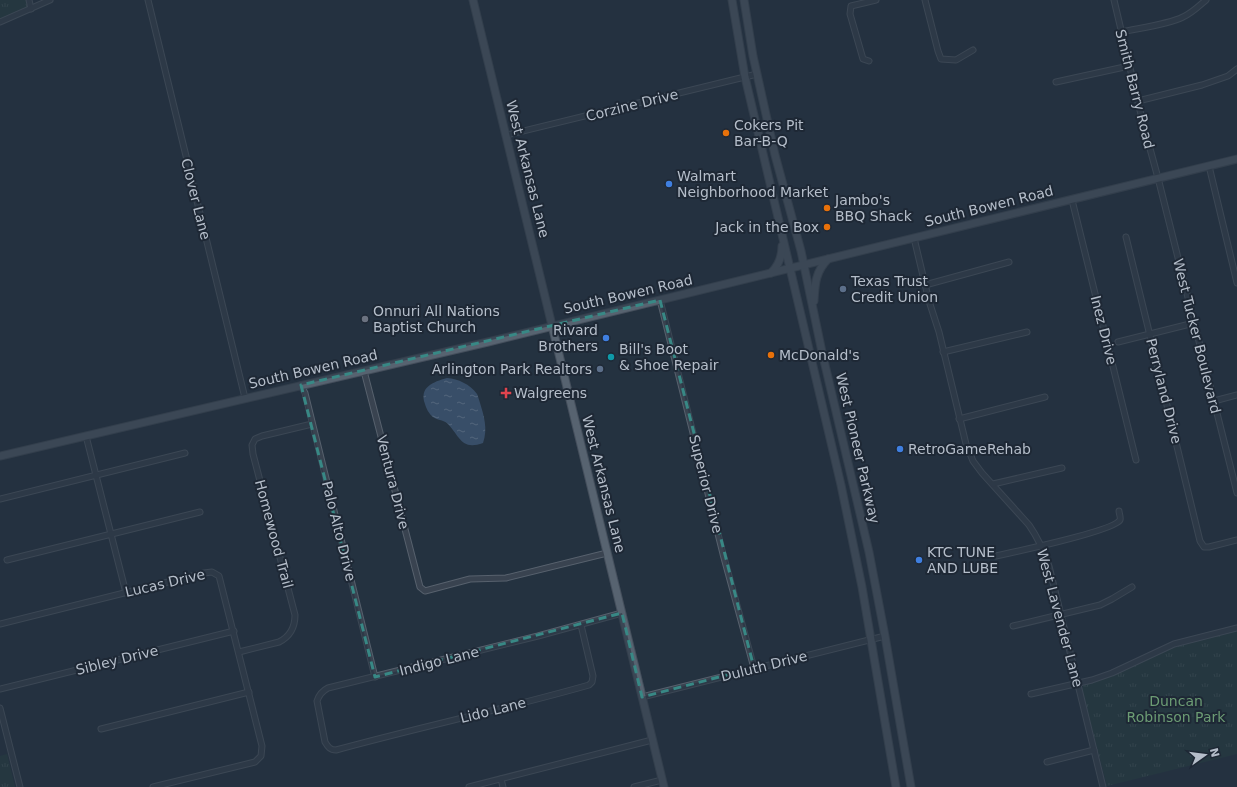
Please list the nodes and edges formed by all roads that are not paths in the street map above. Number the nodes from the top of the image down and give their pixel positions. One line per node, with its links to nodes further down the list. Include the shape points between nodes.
1 (29, 0): 11 (street)
2 (50, 0): 11 (street)
3 (148, 0): 49 (street, Clover Lane)
4 (473, 0): 22 (main road, West Arkansas Lane)
5 (732, 0): 19 (main road, West Pioneer Parkway)
6 (744, 0): 18 (main road, West Pioneer Parkway)
7 (876, 0): 15 (street, via 851,6 850,14 863,59)
8 (925, 0): 14 (street, via 941,60 956,60)
9 (1114, 0): 13 (street, Smith Barry Road)
10 (1206, 0): 13 (street, via 1183,17)
11 (32, 9): 12 (street)
12 (0, 22)
13 (1121, 32): 16 (street, Smith Barry Road)
14 (973, 50)
15 (869, 60)
16 (1129, 66): 20 (street); 21 (street, Smith Barry Road)
17 (1237, 69): 21 (street, via 1228,76 1202,85)
18 (757, 74): 19 (street, Corzine Drive); 32 (main road, West Pioneer Parkway)
19 (745, 77): 22 (street, Corzine Drive); 28 (main road, West Pioneer Parkway)
20 (1056, 82)
21 (1138, 101): 25 (street, Smith Barry Road)
22 (507, 136): 40 (main road, West Arkansas Lane)
23 (1237, 159): 24 (main road, South Bowen Road)
24 (1209, 166): 25 (main road, South Bowen Road); 35 (street)
25 (1158, 178): 26 (main road, South Bowen Road); 39 (street, West Tucker Boulevard)
26 (1072, 200): 29 (main road, South Bowen Road); 58 (street, Inez Drive)
27 (1126, 237): 42 (street, Perryland Drive)
28 (782, 238): 33 (main road, West Pioneer Parkway); 34 (main road, via 782,252)
29 (914, 238): 30 (main road, South Bowen Road); 36 (street, West Lavender Lane)
30 (828, 259): 32 (main road, South Bowen Road); 38 (main road, via 819,269)
31 (1009, 262): 36 (street)
32 (804, 265): 33 (main road, South Bowen Road); 38 (main road, West Pioneer Parkway)
33 (789, 269): 34 (main road, South Bowen Road); 53 (main road, West Pioneer Parkway)
34 (771, 273): 37 (main road, South Bowen Road)
35 (1237, 283)
36 (925, 285): 44 (street, West Lavender Lane)
37 (660, 300): 40 (main road, South Bowen Road); 85 (street, Superior Drive)
38 (813, 312): 51 (main road, West Pioneer Parkway)
39 (1194, 324): 42 (street); 50 (street, West Tucker Boulevard)
40 (552, 326): 45 (main road, South Bowen Road); 70 (main road, West Arkansas Lane)
41 (1027, 332): 44 (street)
42 (1150, 334): 43 (street); 68 (street, Perryland Drive, via 1200,541 1204,547 1208,547)
43 (1118, 342)
44 (943, 352): 52 (street, West Lavender Lane)
45 (364, 371): 46 (main road, South Bowen Road); 70 (street, Ventura Drive, via 417,580 425,591 470,579 506,578)
46 (302, 386): 49 (main road, South Bowen Road); 54 (street, Palo Alto Drive)
47 (1237, 395): 50 (street)
48 (1045, 397): 52 (street)
49 (245, 398): 55 (main road, South Bowen Road)
50 (1214, 401): 60 (street, West Tucker Boulevard)
51 (838, 419): 53 (main road); 82 (main road, West Pioneer Parkway, via 869,552)
52 (959, 419): 62 (street, West Lavender Lane, via 969,453)
53 (825, 420): 83 (main road, West Pioneer Parkway, via 841,486)
54 (312, 424): 84 (street, Homewood Trail, via 262,436 255,439 252,445 295,623 285,640); 86 (street, Palo Alto Drive)
55 (86, 436): 57 (main road, South Bowen Road); 61 (street)
56 (185, 454): 61 (street)
57 (0, 456)
58 (1136, 460)
59 (1062, 468): 62 (street)
60 (1234, 472): 63 (street, West Tucker Boulevard)
61 (96, 475): 64 (street); 67 (street)
62 (993, 484): 69 (street, West Lavender Lane, via 1029,525)
63 (1237, 493)
64 (0, 500)
65 (1119, 511): 69 (street, via 1120,520 1112,525 1088,534)
66 (200, 512): 67 (street)
67 (111, 535): 72 (street); 74 (street)
68 (1237, 540)
69 (1042, 545): 71 (street); 76 (street, West Lavender Lane)
70 (607, 553): 75 (main road, West Arkansas Lane)
71 (996, 556)
72 (7, 560)
73 (1132, 587): 76 (street, via 1100,604)
74 (126, 593): 77 (street, Lucas Drive); 81 (street, Lucas Drive, via 204,573 216,573 222,583)
75 (622, 613): 78 (street, Indigo Lane); 91 (main road, West Arkansas Lane)
76 (1060, 614): 79 (street); 87 (street, West Lavender Lane)
77 (0, 624)
78 (581, 625): 86 (street, Indigo Lane); 96 (street, Lido Lane, via 593,676 589,686)
79 (1013, 626)
80 (1237, 628): 87 (street, via 1174,644 1112,673)
81 (234, 631): 84 (street, Lucas Drive); 88 (street, Sibley Drive)
82 (885, 636): 83 (street, Duluth Drive); 107 (main road, West Pioneer Parkway)
83 (871, 639): 85 (street, Duluth Drive); 106 (main road, West Pioneer Parkway)
84 (239, 652): 89 (street, Lucas Drive)
85 (754, 668): 91 (street, Duluth Drive)
86 (375, 677): 96 (street, Indigo Lane, via 328,688 319,696 317,702 325,742 329,748)
87 (1078, 683): 90 (street); 97 (street, West Lavender Lane)
88 (0, 689)
89 (249, 692): 94 (street); 102 (street, Lucas Drive, via 262,746 261,756 255,762)
90 (1031, 694)
91 (642, 697): 95 (main road, West Arkansas Lane)
92 (0, 708): 93 (street)
93 (2, 727): 101 (street)
94 (101, 729)
95 (652, 740): 99 (street); 100 (main road, West Arkansas Lane)
96 (336, 750)
97 (1094, 750): 98 (street); 108 (street, West Lavender Lane)
98 (1047, 762)
99 (500, 779): 103 (street); 104 (street)
100 (663, 783): 105 (street)
101 (20, 787)
102 (153, 787)
103 (469, 787)
104 (503, 787)
105 (634, 787)
106 (896, 787)
107 (911, 787)
108 (1103, 787)

